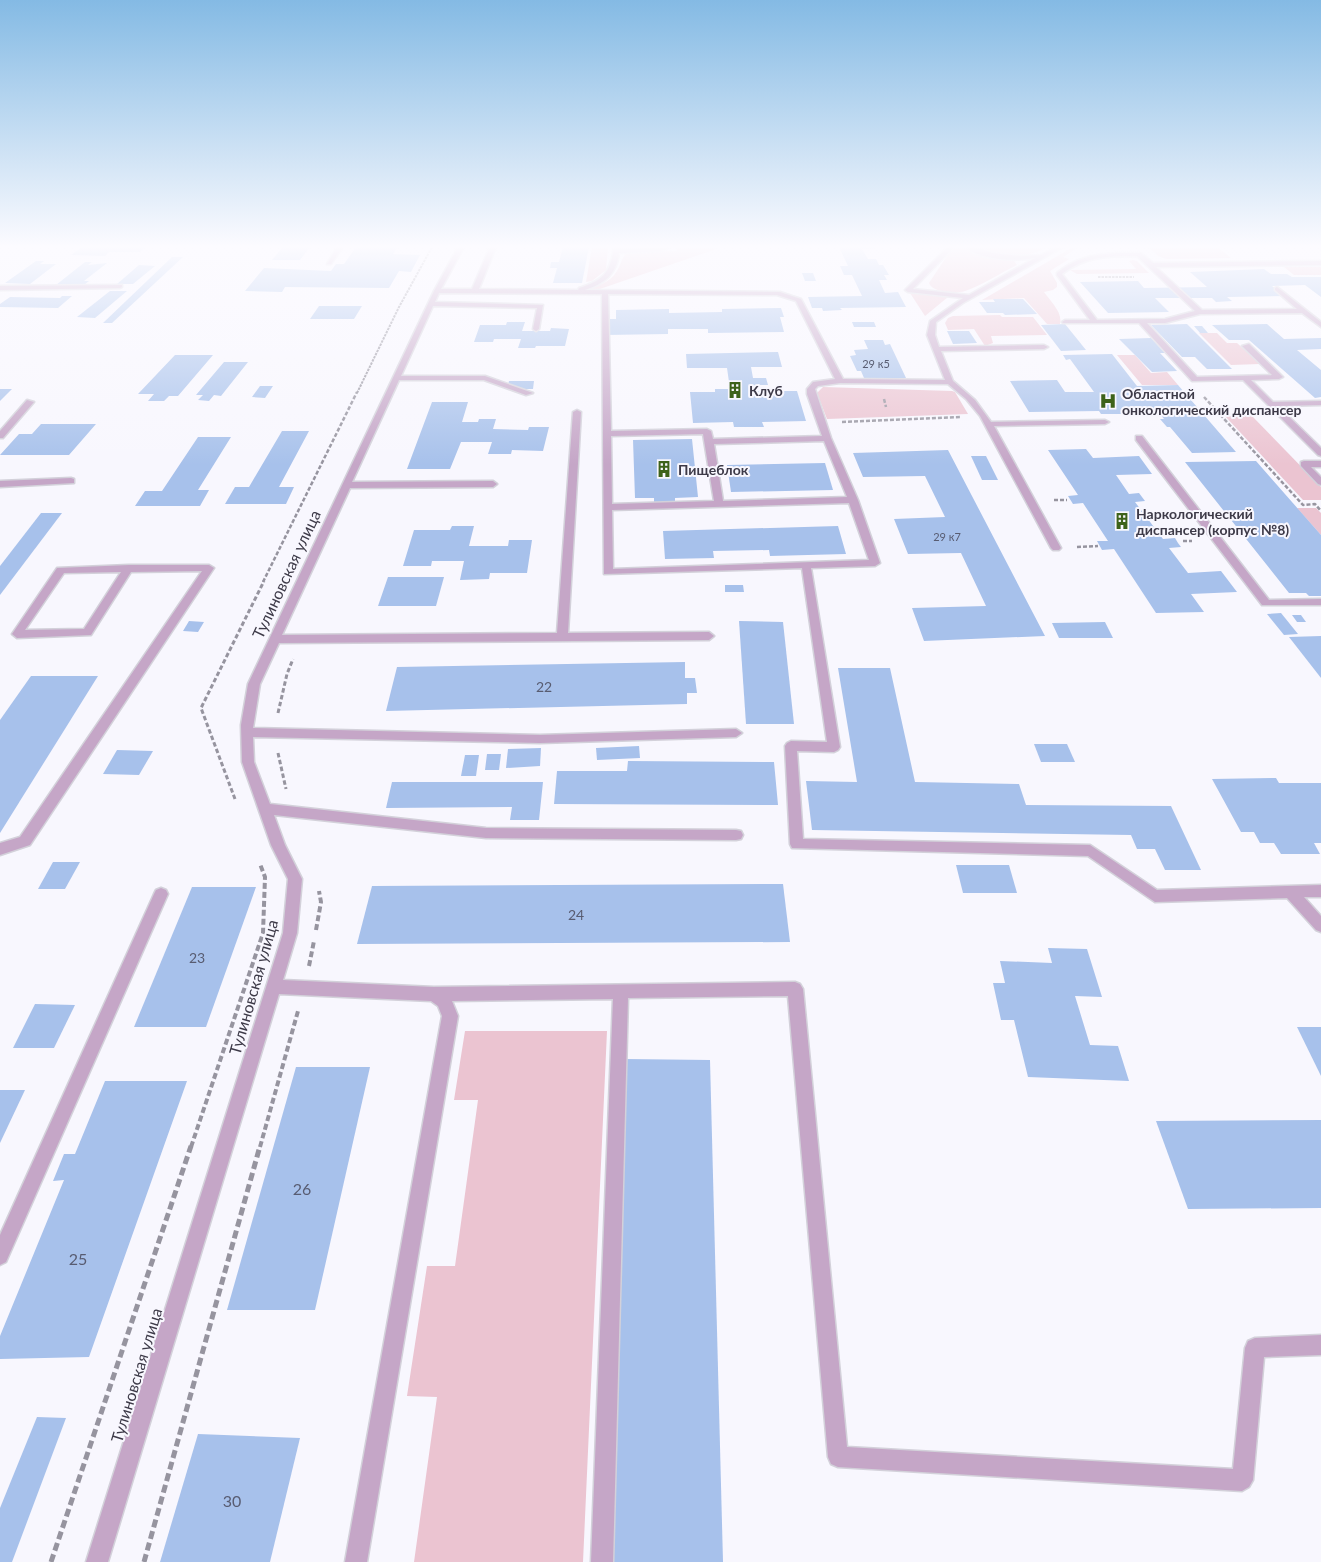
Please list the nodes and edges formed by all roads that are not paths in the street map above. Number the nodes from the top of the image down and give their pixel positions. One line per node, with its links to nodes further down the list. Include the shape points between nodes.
1 (423, 320): 14 (street, Тулиновская улица)
2 (538, 320): 10 (street)
3 (605, 320): 25 (street)
4 (809, 320): 16 (street)
5 (935, 320): 13 (street, via 931,336)
6 (1169, 320): 7 (street)
7 (1141, 321): 9 (street); 15 (street, via 1191,379)
8 (1065, 322): 9 (street)
9 (1095, 322)
10 (536, 329)
11 (1246, 346): 15 (street, via 1280,377)
12 (1044, 347): 13 (street)
13 (936, 349): 17 (street)
14 (396, 378): 18 (street, via 486,378); 36 (street, Тулиновская улица)
15 (1245, 378): 21 (street)
16 (840, 381): 17 (street); 27 (street, via 816,384 811,389)
17 (950, 382): 23 (street, via 963,390)
18 (529, 393)
19 (30, 402): 26 (street)
20 (1321, 403): 21 (street)
21 (1272, 404): 30 (street)
22 (577, 412): 46 (street)
23 (986, 420): 24 (street); 41 (street)
24 (1105, 422)
25 (606, 434): 29 (street, via 707,431); 40 (street)
26 (0, 436)
27 (827, 438): 29 (street); 38 (street)
28 (1139, 438): 44 (street, via 1266,603)
29 (709, 442): 39 (street)
30 (1321, 452)
31 (1321, 464): 33 (street, via 1304,464)
32 (71, 481): 34 (street)
33 (1321, 482)
34 (5, 483): 37 (street)
35 (493, 484): 36 (street)
36 (346, 485): 47 (street, Тулиновская улица)
37 (0, 495)
38 (853, 500): 39 (street); 42 (street, via 875,563)
39 (719, 504): 40 (street)
40 (607, 507): 42 (street, via 608,572)
41 (1056, 548)
42 (806, 566): 54 (street, via 834,747 791,746 797,844 1090,851 1156,896)
43 (129, 568): 43 (street, via 87,632 17,634 61,570); 52 (street, via 209,568 25,841)
44 (1321, 602)
45 (709, 636): 46 (street)
46 (562, 637): 47 (street)
47 (275, 640): 48 (street, Тулиновская улица, via 254,684)
48 (247, 732): 49 (street, via 540,739); 50 (street, Тулиновская улица, via 248,762)
49 (736, 733)
50 (265, 809): 51 (street, via 486,833); 57 (street, Тулиновская улица, via 278,846 295,879 290,933)
51 (736, 835)
52 (0, 849)
53 (1321, 891): 54 (street)
54 (1290, 892): 56 (street)
55 (161, 894): 60 (street)
56 (1321, 926)
57 (272, 987): 59 (street); 62 (street, Тулиновская улица)
58 (621, 991): 59 (street); 61 (street, via 794,989 838,1457 1242,1480 1255,1348); 64 (street)
59 (434, 994): 63 (street, via 444,1001 450,1016)
60 (0, 1256)
61 (1321, 1345)
62 (97, 1562)
63 (356, 1562)
64 (602, 1562)

